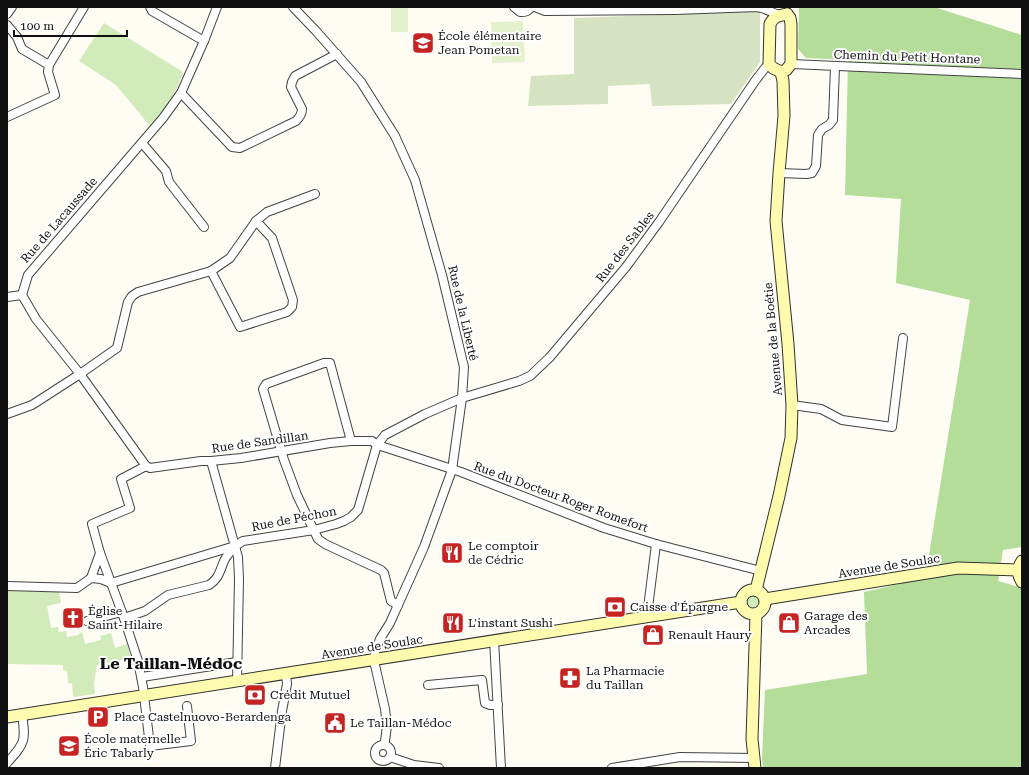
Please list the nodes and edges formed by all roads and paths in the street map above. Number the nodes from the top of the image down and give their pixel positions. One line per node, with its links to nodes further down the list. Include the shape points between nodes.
1 (12, 7): 10 (street)
2 (84, 7): 16 (street)
3 (150, 7): 12 (street, via 152,11)
4 (218, 7): 12 (street, Rue de Lacaussade)
5 (293, 7): 13 (street, Rue de la Liberté)
6 (514, 7): 7 (street, via 520,12 526,12)
7 (531, 7)
8 (534, 7): 9 (street, via 545,11 757,7)
9 (784, 12): 14 (main road, via 770,24); 15 (main road, via 792,24)
10 (7, 14)
11 (7, 25): 16 (street, via 17,37 22,49)
12 (204, 42): 20 (street, Rue de Lacaussade)
13 (337, 54): 20 (street, via 294,76 291,87 302,110 296,121 240,148 232,147); 32 (street, Rue de la Liberté, via 361,82 395,136 415,180 464,366)
14 (769, 64): 19 (main road); 32 (street, Rue des Sables, via 626,267 550,357 530,376)
15 (791, 64): 17 (street, Chemin du Petit Hontane); 19 (main road)
16 (49, 65): 21 (street, via 48,72 55,95)
17 (835, 67): 18 (street, Chemin du Petit Hontane); 23 (street, via 833,120 818,135 816,166 812,173)
18 (1022, 74)
19 (782, 77): 23 (main road, Avenue de la Boétie, via 784,116)
20 (181, 93): 22 (street, Rue de Lacaussade)
21 (7, 117)
22 (142, 143): 26 (street, via 166,171 169,182); 28 (street, Rue de Lacaussade, via 28,275)
23 (779, 173): 33 (main road, Avenue de la Boétie, via 776,222)
24 (315, 194): 25 (street, via 267,212)
25 (256, 221): 27 (street, via 230,258); 27 (street, via 272,238 293,300 292,308 287,312 240,327)
26 (204, 227)
27 (211, 271): 31 (street, via 138,292 132,296 128,302 117,348)
28 (22, 295): 29 (street); 31 (street, via 36,319)
29 (7, 296)
30 (903, 338): 33 (street, via 892,427 842,420 821,409)
31 (80, 374): 34 (street, via 32,405); 39 (street)
32 (462, 398): 36 (street, via 385,435); 40 (street, Rue de la Liberté)
33 (792, 405): 46 (main road, Avenue de la Boétie, via 791,438)
34 (7, 414)
35 (351, 441): 36 (street, Rue de Sandillan, via 372,441); 37 (street, Rue de Sandillan); 37 (street, via 330,363 324,362 271,381 263,389)
36 (377, 445): 40 (street, Rue du Docteur Roger Romefort); 41 (street, Rue de Péchon, via 358,510 344,521)
37 (281, 452): 38 (street, Rue de Sandillan); 41 (street, via 297,495)
38 (210, 461): 39 (street, Rue de Sandillan, via 150,468); 43 (street)
39 (146, 466): 44 (street, via 121,479 130,508 92,524)
40 (452, 470): 42 (street, Rue du Docteur Roger Romefort, via 604,528); 54 (street, Rue de la Liberté, via 424,547)
41 (314, 530): 43 (street, Rue de Péchon, via 244,541); 54 (street, via 324,544 381,570 391,601)
42 (656, 544): 46 (street, Rue du Docteur Roger Romefort); 57 (street)
43 (235, 546): 49 (street, Rue de Péchon); 56 (street, via 214,582 168,594 145,610); 61 (street, via 239,579)
44 (100, 553): 47 (street); 49 (street)
45 (1020, 565): 48 (main road, via 1018,575); 52 (main road, Avenue de Soulac, via 958,568)
46 (761, 571): 51 (main road, Avenue de la Boétie)
47 (91, 578): 49 (street); 50 (street, via 77,588)
48 (1022, 582)
49 (111, 583): 56 (street)
50 (7, 586)
51 (756, 590): 52 (main road); 53 (main road, via 746,592)
52 (764, 599): 55 (main road, via 765,605)
53 (741, 602): 55 (main road, via 743,609); 57 (main road, Avenue de Soulac)
54 (398, 605): 60 (street, Rue de la Liberté, via 380,639)
55 (756, 614): 74 (main road, via 752,739)
56 (123, 615): 58 (street); 63 (street)
57 (647, 616): 59 (main road, Avenue de Soulac)
58 (87, 621)
59 (494, 640): 60 (main road, Avenue de Soulac); 67 (street)
60 (374, 659): 62 (main road, Avenue de Soulac); 71 (street, Rue de la Liberté, via 387,726)
61 (237, 662): 63 (street); 64 (street)
62 (286, 674): 64 (main road, Avenue de Soulac); 75 (street, via 287,684)
63 (142, 677): 66 (street)
64 (237, 682): 66 (main road, Avenue de Soulac)
65 (428, 685): 67 (street, via 482,680 485,703)
66 (144, 696): 68 (street, via 150,746 191,741); 69 (main road, Avenue de Soulac)
67 (498, 705): 77 (street)
68 (187, 706)
69 (22, 715): 70 (main road, Avenue de Soulac); 73 (street, via 25,725 22,745)
70 (7, 717)
71 (384, 745): 72 (street, via 390,750); 72 (street, via 378,748 376,755 384,761)
72 (390, 757): 76 (street, via 414,765)
73 (7, 763)
74 (754, 763): 78 (street, via 680,758)
75 (275, 768)
76 (439, 768)
77 (501, 768)
78 (612, 768)

